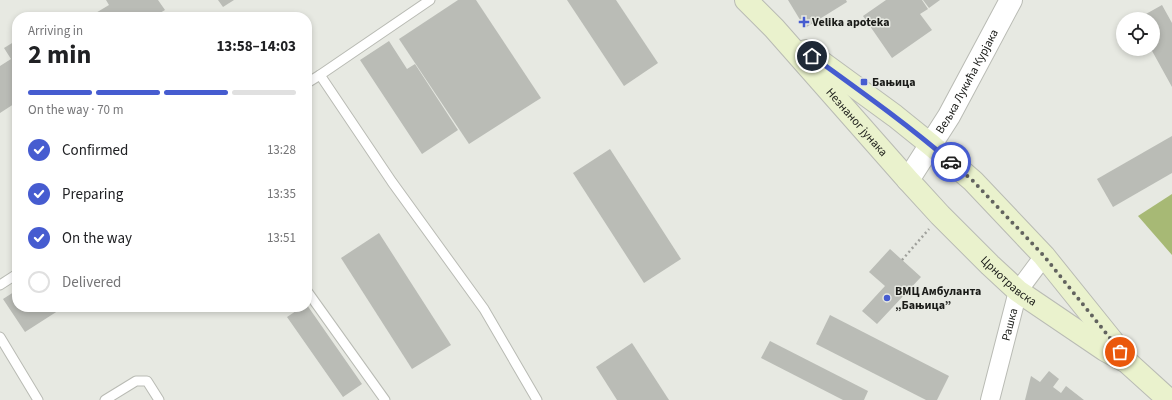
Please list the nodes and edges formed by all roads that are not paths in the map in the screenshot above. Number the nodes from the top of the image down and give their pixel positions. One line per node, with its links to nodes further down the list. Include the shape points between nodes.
1 (430, 0): 5 (lane)
2 (746, 0): 4 (main road, Незнаног јунака)
3 (1011, 0): 7 (street, Вељка Лукића Курјака)
4 (774, 28): 7 (main road, Незнаног јунака); 8 (main road, Незнаног јунака)
5 (320, 74): 6 (lane); 20 (lane, via 392,182 484,309)
6 (312, 80)
7 (931, 145): 8 (street, Вељка Лукића Курјака); 9 (main road, Црнотравска, via 973,181)
8 (908, 180): 12 (main road, Црнотравска)
9 (1044, 256): 12 (street, Рашка); 15 (main road, Црнотравска)
10 (12, 277): 11 (lane)
11 (0, 285)
12 (1018, 291): 15 (main road, Црнотравска); 21 (street, Рашка)
13 (312, 298): 19 (lane)
14 (0, 338): 16 (lane)
15 (1127, 362): 22 (main road, Црнотравска)
16 (38, 400)
17 (105, 400): 18 (lane, via 136,381 147,382)
18 (158, 400)
19 (386, 400)
20 (537, 400)
21 (990, 400)
22 (1169, 400)

